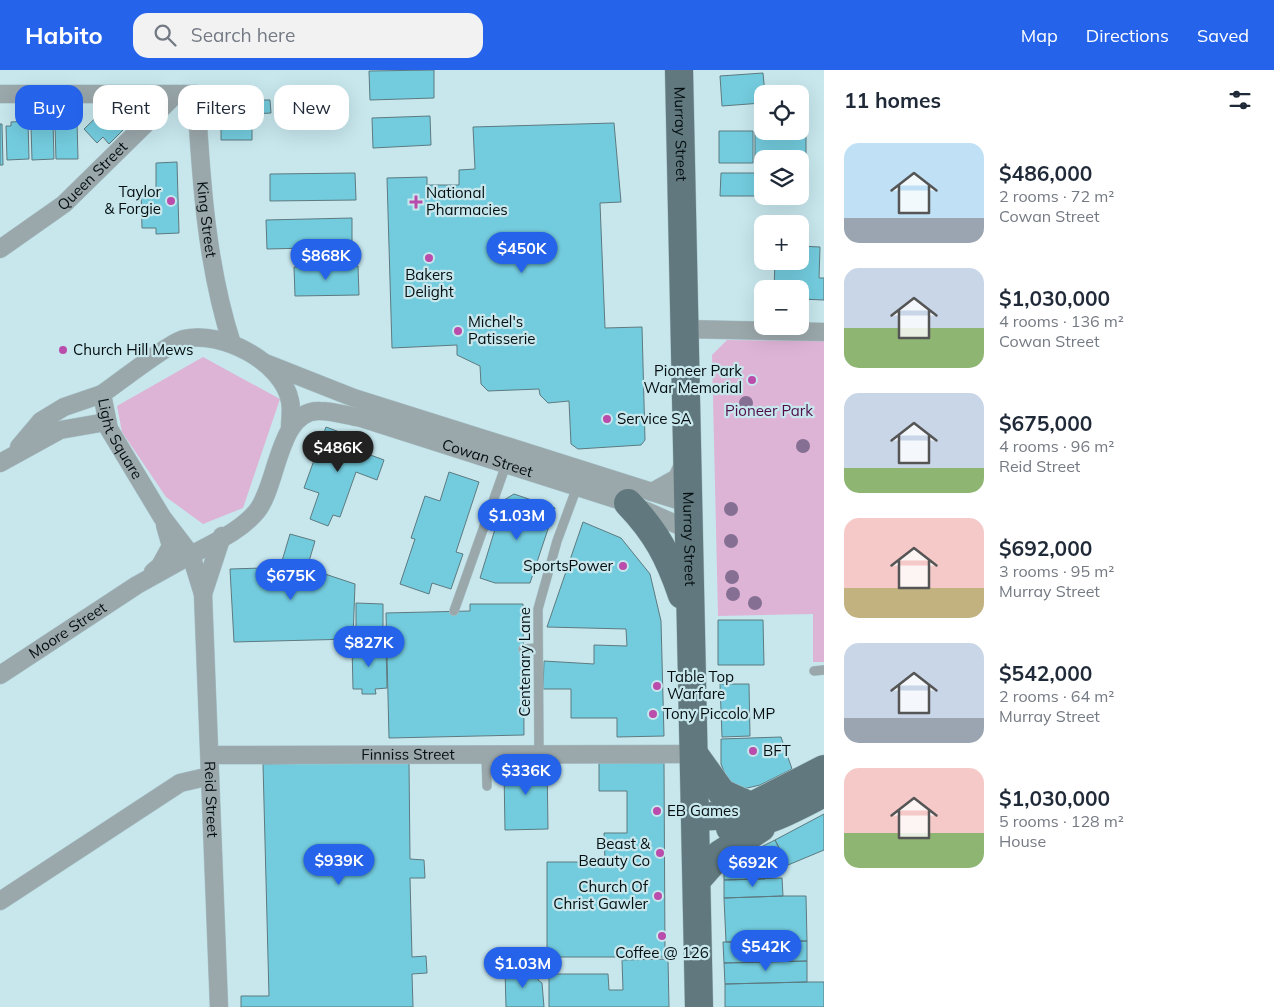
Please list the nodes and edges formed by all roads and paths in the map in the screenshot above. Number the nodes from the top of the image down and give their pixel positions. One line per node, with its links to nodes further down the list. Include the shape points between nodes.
1 (679, 70): 5 (main road, Murray Street)
2 (0, 94): 3 (street)
3 (176, 94): 4 (street, Queen Street, via 64,204); 7 (street, King Street, via 196,94 201,174 222,312)
4 (0, 249)
5 (684, 329): 6 (street); 14 (main road, Murray Street)
6 (824, 332)
7 (232, 344): 8 (street, Light Square); 9 (street, Light Square, via 217,339 182,340)
8 (263, 362): 11 (street, Light Square, via 287,393); 12 (street, Cowan Street, via 354,398)
9 (102, 394): 10 (street, Light Square); 13 (street, via 64,407 42,421)
10 (106, 422): 13 (street, via 60,430); 20 (street, Light Square)
11 (290, 428): 15 (street, Cowan Street, via 303,414 320,410 362,418); 21 (street, Light Square, via 257,511)
12 (512, 448): 15 (lane); 17 (street, Cowan Street)
13 (7, 458)
14 (686, 459): 17 (street, via 677,478); 19 (main road, Murray Street)
15 (506, 464): 16 (street, Cowan Street); 25 (lane)
16 (577, 487): 18 (street, Cowan Street); 27 (lane, Centenary Lane, via 540,595)
17 (652, 492): 19 (street, Cowan Street)
18 (628, 503): 19 (street, Cowan Street); 26 (main road, via 649,524 666,551)
19 (687, 516): 26 (main road, Murray Street)
20 (162, 517): 22 (street, Light Square); 23 (street, Moore Street, via 171,546 160,566)
21 (222, 536): 22 (street, Light Square); 24 (street, Reid Street)
22 (191, 555): 23 (street, Moore Street); 24 (street, Reid Street)
23 (137, 585): 31 (street, Moore Street)
24 (203, 594): 35 (street, Reid Street)
25 (454, 612)
26 (689, 615): 34 (main road, Murray Street)
27 (537, 648): 28 (lane); 33 (lane, Centenary Lane)
28 (523, 649)
29 (824, 670): 30 (lane)
30 (814, 671)
31 (0, 676)
32 (486, 754): 33 (street, Finniss Street); 35 (street, Finniss Street); 38 (lane)
33 (538, 754): 34 (street, Finniss Street)
34 (694, 754): 40 (main road, via 722,793); 41 (main road, Murray Street)
35 (210, 755): 37 (street, Reid Street)
36 (824, 769): 40 (main road)
37 (210, 776): 43 (street, via 180,783); 44 (street, Reid Street)
38 (487, 786)
39 (824, 793): 40 (main road)
40 (764, 813): 41 (main road); 42 (main road)
41 (696, 823): 42 (main road, Murray Street)
42 (697, 880): 45 (main road, Murray Street)
43 (0, 901)
44 (219, 1007)
45 (699, 1007)

